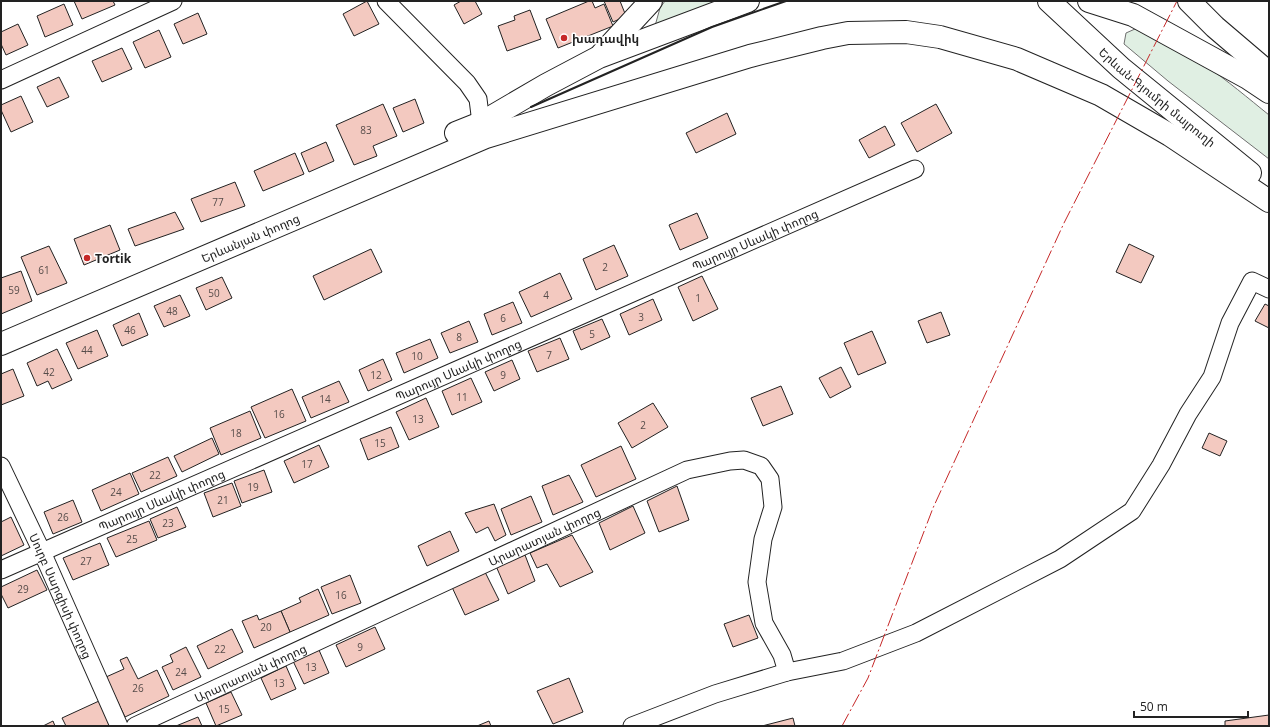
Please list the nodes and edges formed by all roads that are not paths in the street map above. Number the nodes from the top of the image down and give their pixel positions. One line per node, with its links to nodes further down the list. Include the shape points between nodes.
1 (173, 1): 12 (street)
2 (386, 1): 14 (street, via 468,83 478,99)
3 (651, 1): 10 (highway)
4 (748, 1): 10 (highway)
5 (1049, 1): 16 (highway, Երևան-Գյումրի մայրուղի, via 1121,68)
6 (1089, 1): 13 (highway, via 1133,15)
7 (1189, 1): 9 (highway)
8 (1198, 1): 9 (street)
9 (1215, 27): 11 (highway)
10 (599, 58): 14 (highway, via 546,85)
11 (1269, 73)
12 (1, 80)
13 (1269, 92)
14 (484, 130): 17 (highway, via 549,119 701,70 814,39 848,33 906,32 970,44 1017,59 1101,95 1170,135); 19 (highway, Երևանյան փողոց); 20 (highway, Երևանյան փողոց)
15 (915, 169): 22 (street, Պարույր Սևակի փողոց)
16 (1269, 189)
17 (1269, 201)
18 (1269, 289): 24 (street, via 1252,281 1230,323 1212,377 1132,511 1060,559 916,632 844,661)
19 (1, 328)
20 (1, 344)
21 (1, 466): 22 (street, Սուրբ Սարգիսի փողոց)
22 (42, 552): 23 (street, Պարույր Սևակի փողոց); 25 (street, Սուրբ Սարգիսի փողոց)
23 (1, 570)
24 (787, 672): 26 (street, Արարատյան փողոց, via 782,655 764,623 757,582 763,539 774,507 770,479 761,466 744,460 730,461 687,470); 27 (street, via 715,694)
25 (119, 726)
26 (135, 726)
27 (632, 726)

